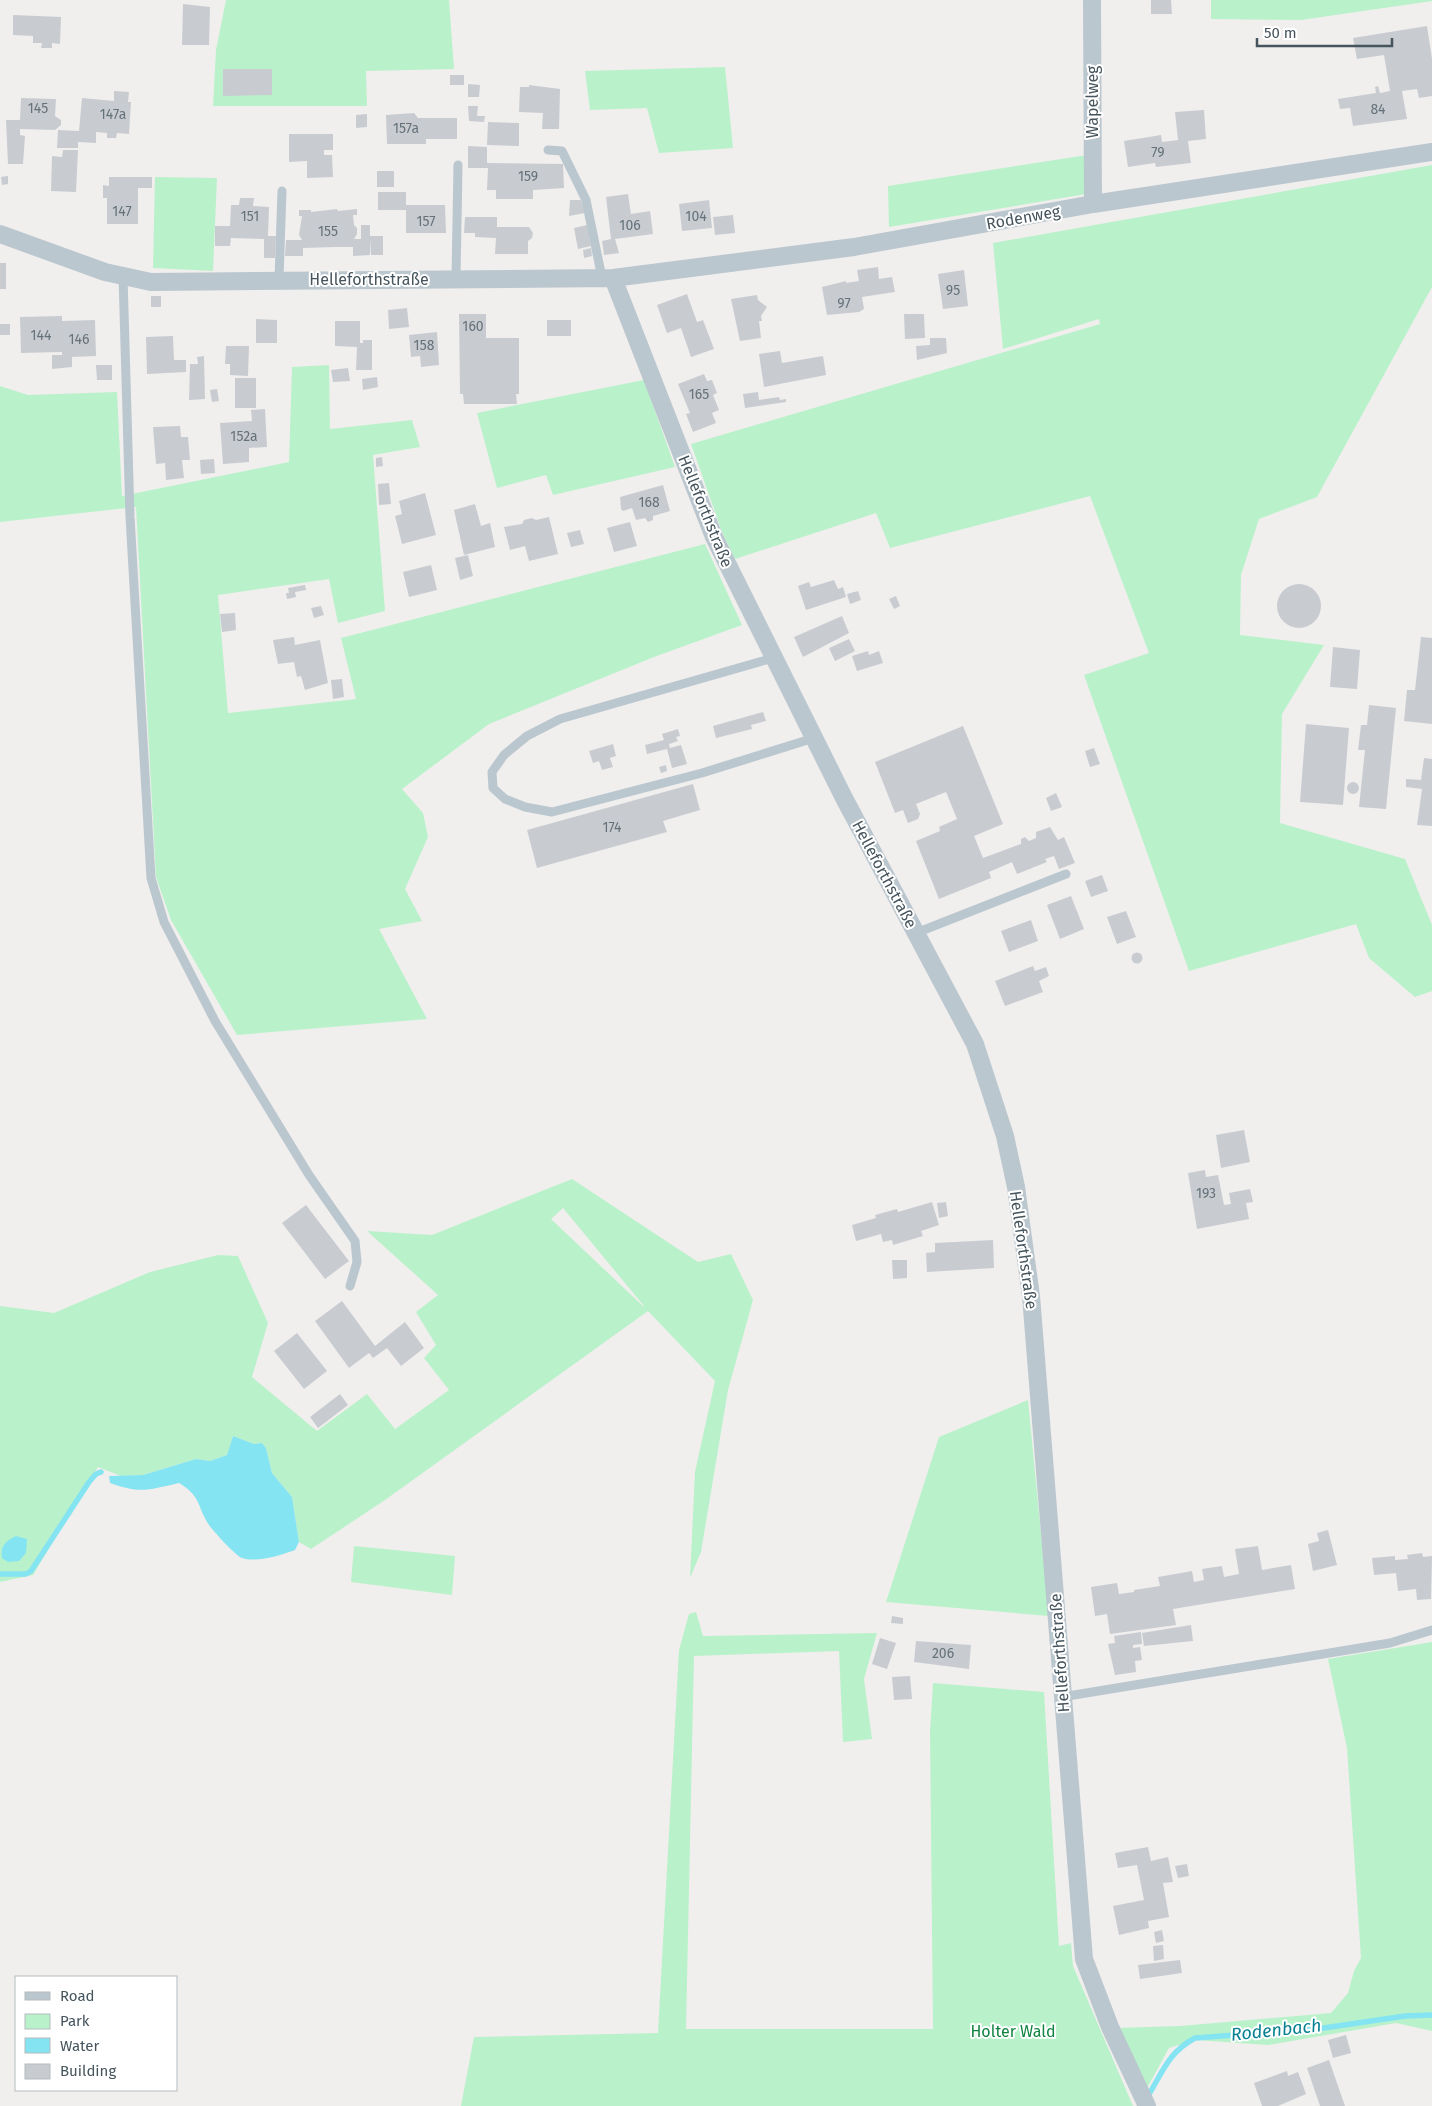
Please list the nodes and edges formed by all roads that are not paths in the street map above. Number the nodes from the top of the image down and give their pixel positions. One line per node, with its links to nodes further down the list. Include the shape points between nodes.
1 (1092, 0): 6 (street, Wapelweg)
2 (548, 150): 10 (lane, via 562,151 586,200)
3 (1432, 152): 6 (street, Rodenweg)
4 (458, 165): 9 (lane)
5 (282, 191): 11 (lane)
6 (1093, 204): 10 (street, Rodenweg, via 854,247)
7 (0, 234): 8 (street, Helleforthstraße)
8 (123, 276): 11 (street, Helleforthstraße, via 151,282); 16 (lane, via 130,517 151,878 164,922 215,1021 310,1175 355,1241 358,1262)
9 (456, 278): 10 (street, Helleforthstraße); 11 (street, Helleforthstraße)
10 (608, 278): 12 (street, Helleforthstraße, via 714,537)
11 (279, 280)
12 (773, 658): 13 (street, Helleforthstraße); 13 (lane, via 560,719 527,736 504,755 492,772 493,788 505,799 552,812 702,774)
13 (814, 738): 15 (street, Helleforthstraße)
14 (1066, 874): 15 (lane)
15 (916, 933): 18 (street, Helleforthstraße, via 975,1044 1005,1136 1016,1187 1032,1296)
16 (350, 1286)
17 (1432, 1630): 18 (lane, via 1390,1643)
18 (1062, 1697): 19 (street, Helleforthstraße, via 1084,1959 1110,2027)
19 (1147, 2106)

